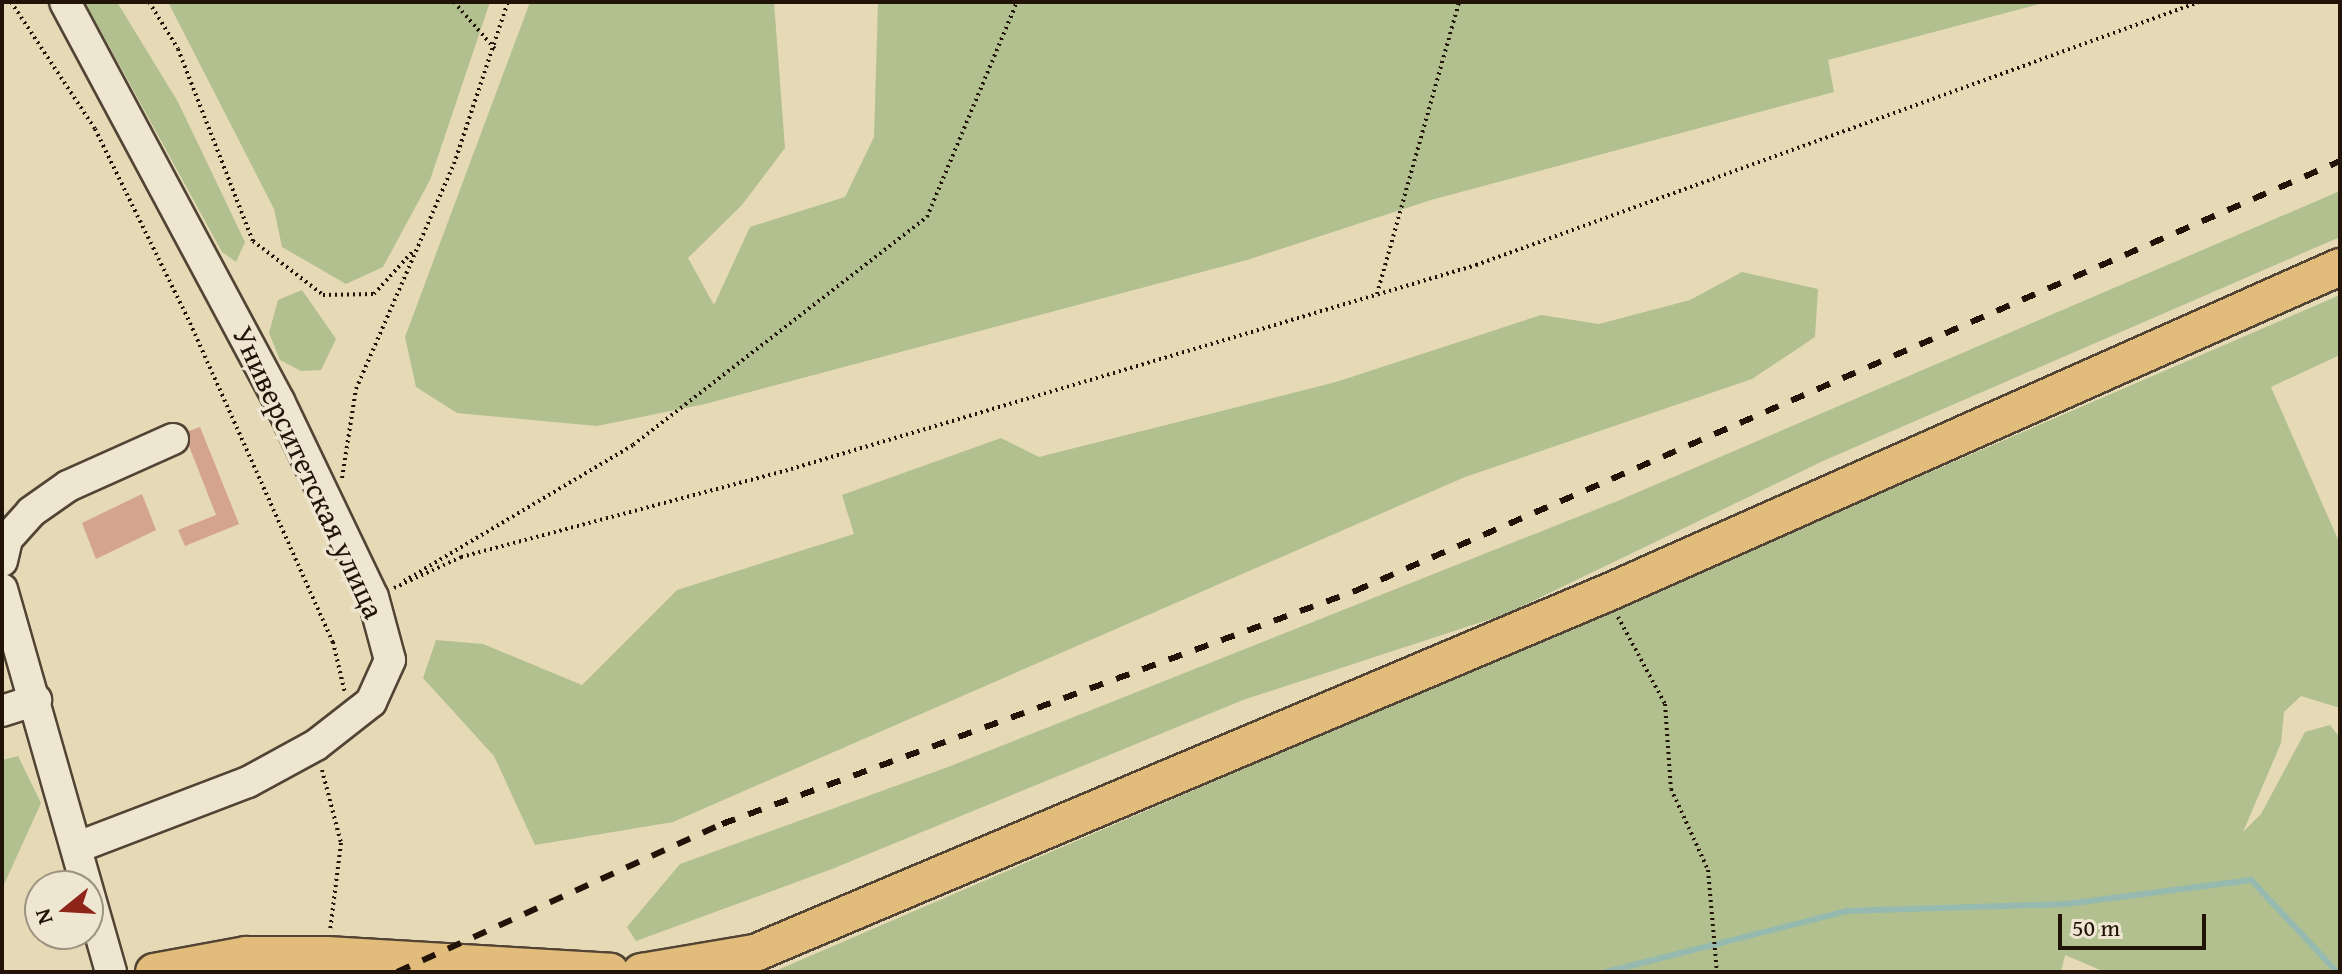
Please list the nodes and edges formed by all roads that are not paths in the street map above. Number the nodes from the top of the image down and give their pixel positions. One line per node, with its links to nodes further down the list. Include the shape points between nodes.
1 (65, 2): 8 (street, Университетская улица, via 195,233 373,597 390,660 371,702 316,745 248,782)
2 (2340, 267): 13 (main road, via 1607,593 755,953)
3 (173, 439): 4 (street, via 68,486 31,512 7,539)
4 (2, 561)
5 (2, 589): 6 (street)
6 (36, 700): 7 (street); 8 (street)
7 (2, 711)
8 (80, 846): 11 (street)
9 (499, 969): 10 (main road, via 327,955 246,955); 12 (main road)
10 (169, 971)
11 (111, 972)
12 (610, 972)
13 (641, 972)

